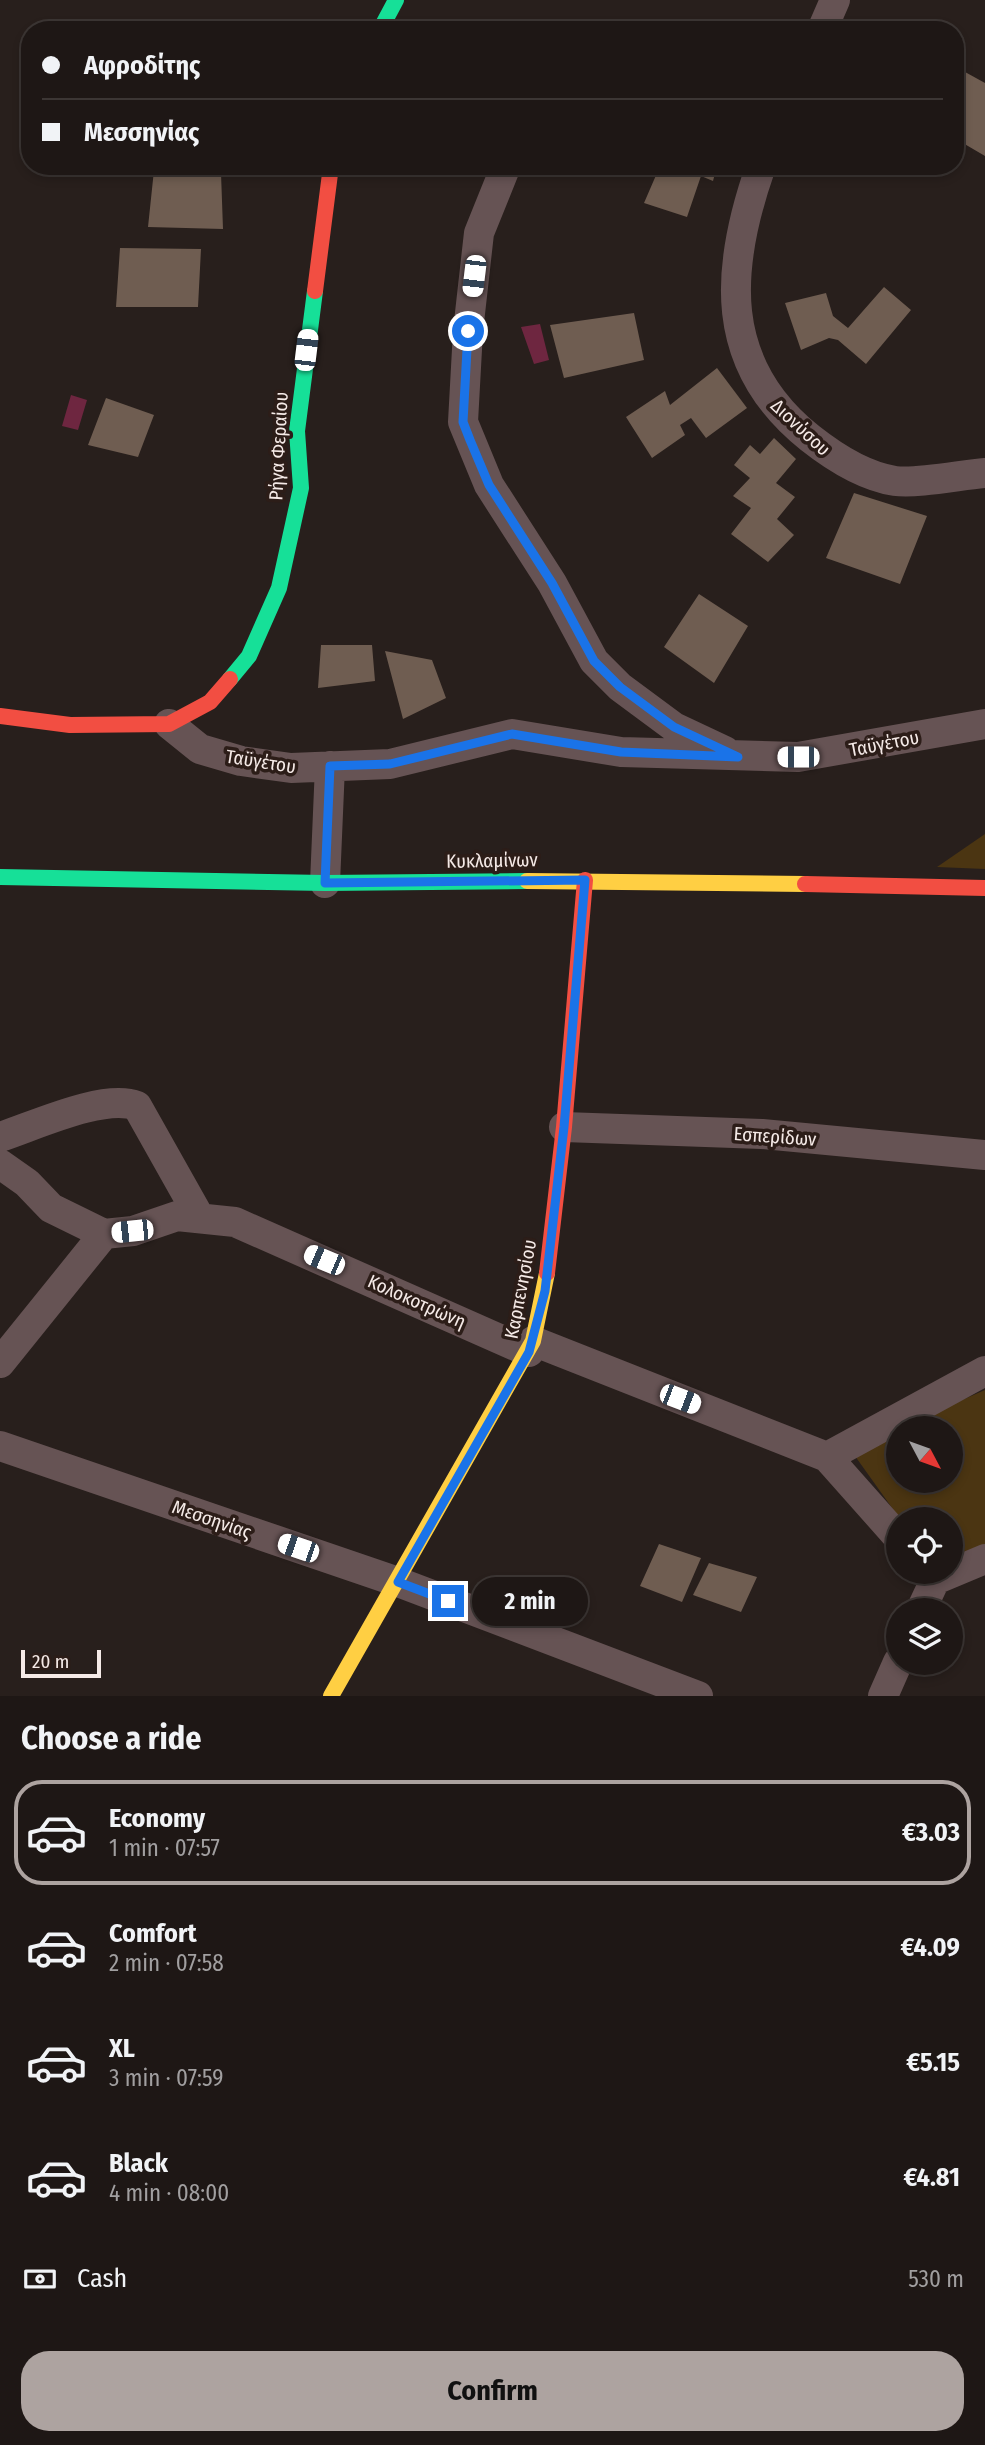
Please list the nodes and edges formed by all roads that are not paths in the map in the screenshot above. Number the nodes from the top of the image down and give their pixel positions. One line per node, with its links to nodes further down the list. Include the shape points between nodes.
1 (396, 0): 3 (street)
2 (835, 0): 4 (street)
3 (385, 21)
4 (826, 21)
5 (330, 175): 10 (street, Ρήγα Φεραίου, via 297,431 301,488 279,587 249,656 209,702)
6 (502, 175): 12 (street, via 479,233 468,331 463,422 477,458 594,661 620,687 674,727)
7 (758, 175): 8 (street, Διονύσου, via 735,260 737,306 755,375 774,405 839,461 895,481)
8 (985, 473)
9 (0, 716): 10 (street, Ρήγα Φεραίου, via 70,725)
10 (169, 724): 13 (street, Ταϋγέτου, via 200,749 241,761 291,768)
11 (985, 724): 12 (street, Ταϋγέτου, via 848,751)
12 (738, 757): 13 (street, Ταϋγέτου, via 621,752 512,734 390,764)
13 (330, 766): 16 (street)
14 (0, 877): 16 (street, Κυκλαμίνων)
15 (585, 880): 16 (street, Κυκλαμίνων); 17 (street, Κυκλαμίνων); 18 (street, Καρπενησίου)
16 (325, 883)
17 (985, 888)
18 (564, 1127): 20 (street, Εσπερίδων, via 762,1134); 24 (street, Καρπενησίου, via 545,1291)
19 (0, 1137): 22 (street, via 94,1107 124,1101 137,1106)
20 (985, 1155)
21 (0, 1164): 23 (street, via 51,1208)
22 (200, 1218): 23 (street, Κολοκοτρώνη, via 177,1216 132,1231); 24 (street, Κολοκοτρώνη, via 235,1222)
23 (104, 1234): 25 (street)
24 (531, 1347): 28 (street, Κολοκοτρώνη); 32 (street, Καρπενησίου)
25 (0, 1363)
26 (985, 1371): 28 (street)
27 (0, 1447): 32 (street, Μεσσηνίας)
28 (827, 1457): 29 (street)
29 (886, 1523)
30 (985, 1559): 31 (street)
31 (963, 1566)
32 (398, 1582): 34 (street, Καρπενησίου); 35 (street, Μεσσηνίας)
33 (892, 1675): 36 (street)
34 (331, 1696)
35 (698, 1696)
36 (883, 1696)

